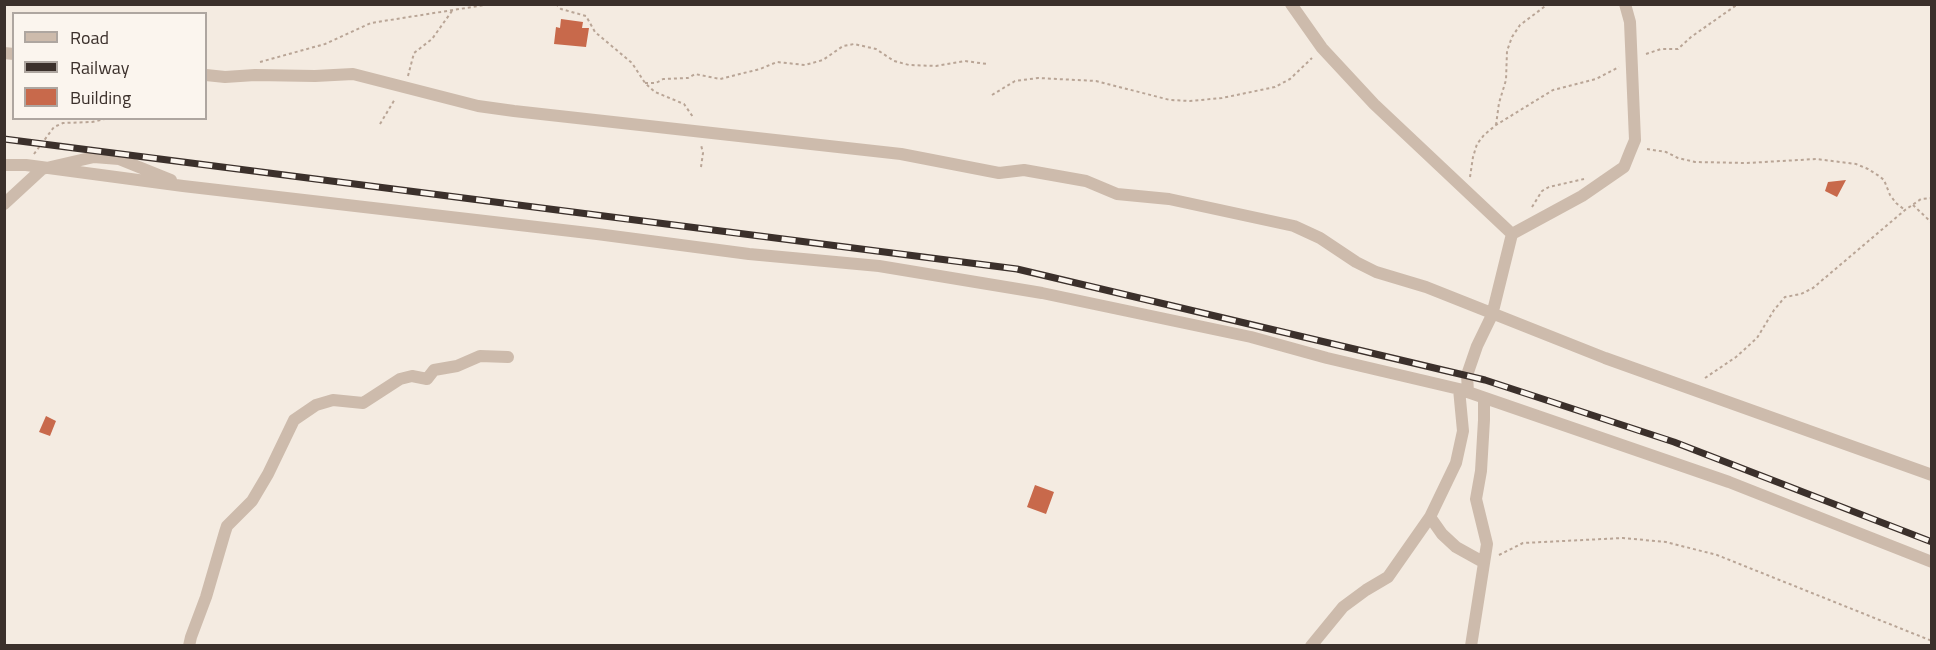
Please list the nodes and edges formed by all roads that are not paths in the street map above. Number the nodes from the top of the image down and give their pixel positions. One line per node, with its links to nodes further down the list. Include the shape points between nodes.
1 (1290, 4): 8 (street, via 1322,48 1374,104)
2 (1625, 4): 8 (street, via 1630,22 1635,140 1624,167)
3 (207, 75): 9 (street, via 353,75 478,106 902,154 999,173 1024,170 1086,182 1117,194 1169,199 1294,226 1376,272 1426,287)
4 (4, 165): 5 (street)
5 (42, 169): 6 (street); 6 (street, via 94,157 119,159); 7 (street)
6 (183, 186): 11 (street, via 879,266 1042,293 1251,337)
7 (4, 204)
8 (1512, 234): 9 (street)
9 (1492, 315): 11 (street, via 1477,346); 13 (street)
10 (508, 357): 17 (street, via 480,356 434,370 427,379 400,379 363,403 333,400 316,405 294,420 252,501 227,526)
11 (1464, 391): 12 (street); 14 (street, via 1463,431 1456,463)
12 (1484, 398): 15 (street, via 1481,471 1476,495 1487,538); 16 (street, via 1729,482)
13 (1932, 476)
14 (1430, 517): 15 (street, via 1456,547); 18 (street, via 1388,577 1343,607)
15 (1483, 562): 19 (street)
16 (1932, 562)
17 (189, 645)
18 (1311, 645)
19 (1471, 645)

